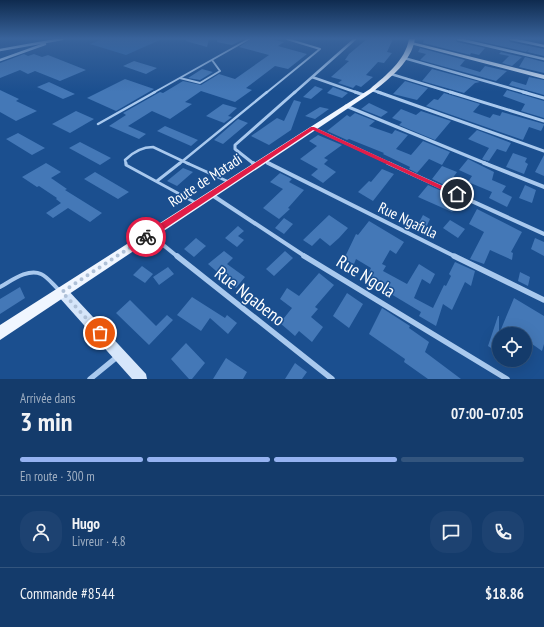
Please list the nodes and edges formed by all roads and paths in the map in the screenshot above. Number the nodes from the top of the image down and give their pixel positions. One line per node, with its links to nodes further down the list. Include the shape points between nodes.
1 (218, 57): 8 (lane)
2 (311, 57): 20 (lane)
3 (335, 57): 10 (street)
4 (472, 57): 11 (street)
5 (534, 57): 7 (street)
6 (404, 58): 9 (main road, Route de Matadi); 14 (street)
7 (544, 59)
8 (212, 60): 12 (lane); 12 (lane, via 220,71 200,83)
9 (391, 74): 13 (main road, Route de Matadi); 16 (street)
10 (312, 77): 13 (street); 21 (street, Rue Ngafula, via 235,145 235,149)
11 (544, 77)
12 (180, 78): 17 (lane)
13 (368, 92): 15 (main road, Route de Matadi); 19 (street)
14 (544, 98)
15 (346, 106): 18 (main road, Route de Matadi); 24 (street)
16 (544, 122)
17 (98, 124)
18 (312, 128): 21 (main road, Route de Matadi); 28 (street)
19 (544, 151)
20 (182, 161): 22 (lane); 22 (lane, via 147,146 135,151 125,160 126,165); 23 (lane)
21 (259, 162): 23 (main road, Route de Matadi); 31 (street, Rue Ngafula)
22 (157, 181): 26 (lane)
23 (229, 182): 25 (main road, Route de Matadi)
24 (544, 188)
25 (211, 194): 26 (main road, Route de Matadi); 37 (street, Rue Ngola, via 308,258)
26 (197, 204): 27 (main road, Route de Matadi)
27 (150, 234): 30 (main road, Route de Matadi); 36 (street, Rue Ngabeno)
28 (544, 234)
29 (0, 287): 30 (lane, via 33,273 41,274)
30 (62, 292): 32 (main road, Route de Matadi); 33 (street)
31 (544, 300)
32 (0, 333)
33 (120, 354): 34 (street); 35 (street)
34 (90, 379)
35 (141, 379)
36 (332, 379)
37 (507, 379)

